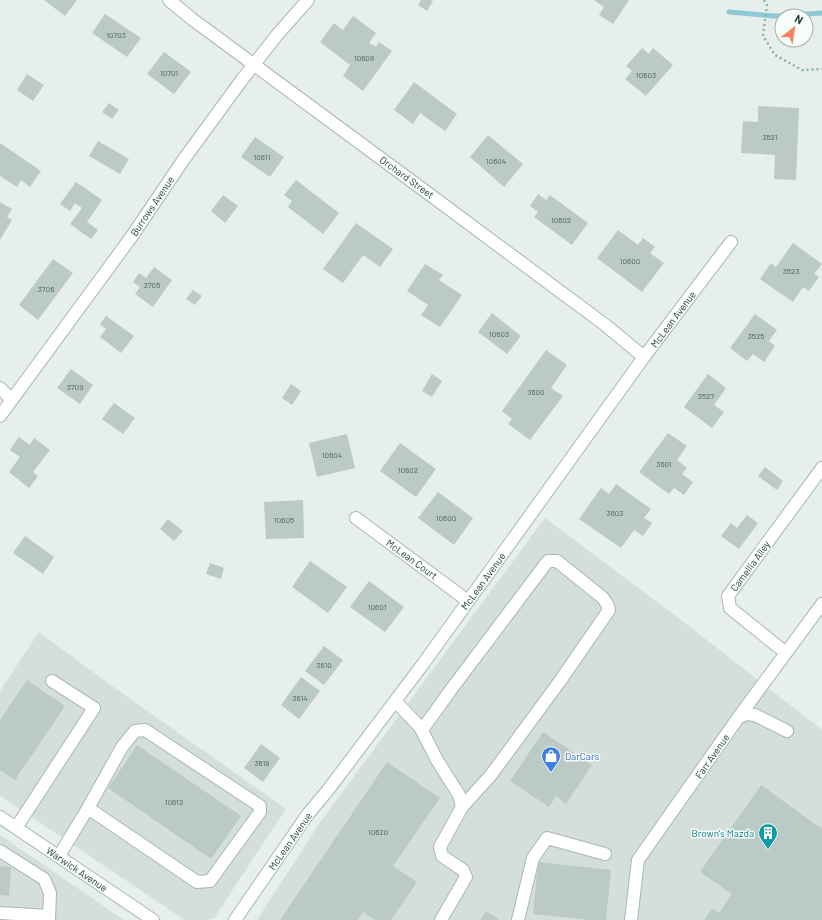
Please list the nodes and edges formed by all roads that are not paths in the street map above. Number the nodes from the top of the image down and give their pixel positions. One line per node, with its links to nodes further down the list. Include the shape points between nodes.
1 (168, 0): 3 (street, Orchard Street)
2 (308, 0): 3 (street, Burrows Avenue)
3 (253, 64): 5 (street, Orchard Street, via 604,324); 7 (street, Burrows Avenue)
4 (730, 242): 5 (street, McLean Avenue)
5 (644, 358): 11 (street, McLean Avenue)
6 (0, 388): 7 (street)
7 (12, 400): 8 (street, Burrows Avenue)
8 (0, 416)
9 (822, 468): 13 (street, Camellia Alley, via 728,596 730,608)
10 (356, 518): 11 (street, McLean Court)
11 (468, 600): 15 (street, McLean Avenue)
12 (822, 604): 13 (street, Farr Avenue)
13 (786, 653): 16 (street, Farr Avenue)
14 (52, 681): 22 (street, via 94,708)
15 (395, 701): 17 (street); 29 (street, McLean Avenue, via 308,814)
16 (738, 718): 18 (street, via 746,714 755,715); 32 (street, Farr Avenue, via 638,860)
17 (422, 730): 19 (street, via 459,795); 19 (street, via 548,561 557,561 603,598 610,610 491,775)
18 (788, 731)
19 (462, 807): 30 (street, via 440,847 442,856 463,870 466,877)
20 (88, 808): 20 (street, via 122,747 135,731 146,730 260,806 260,812 210,881 197,882); 25 (street)
21 (0, 817): 22 (street, Warwick Avenue)
22 (16, 828): 25 (street, Warwick Avenue)
23 (0, 851): 27 (street, via 44,879 50,894)
24 (604, 854): 31 (street, via 547,838 533,858)
25 (59, 856): 28 (street, Warwick Avenue)
26 (0, 913): 27 (street)
27 (49, 918)
28 (153, 920)
29 (235, 920)
30 (441, 920)
31 (518, 920)
32 (631, 920)

